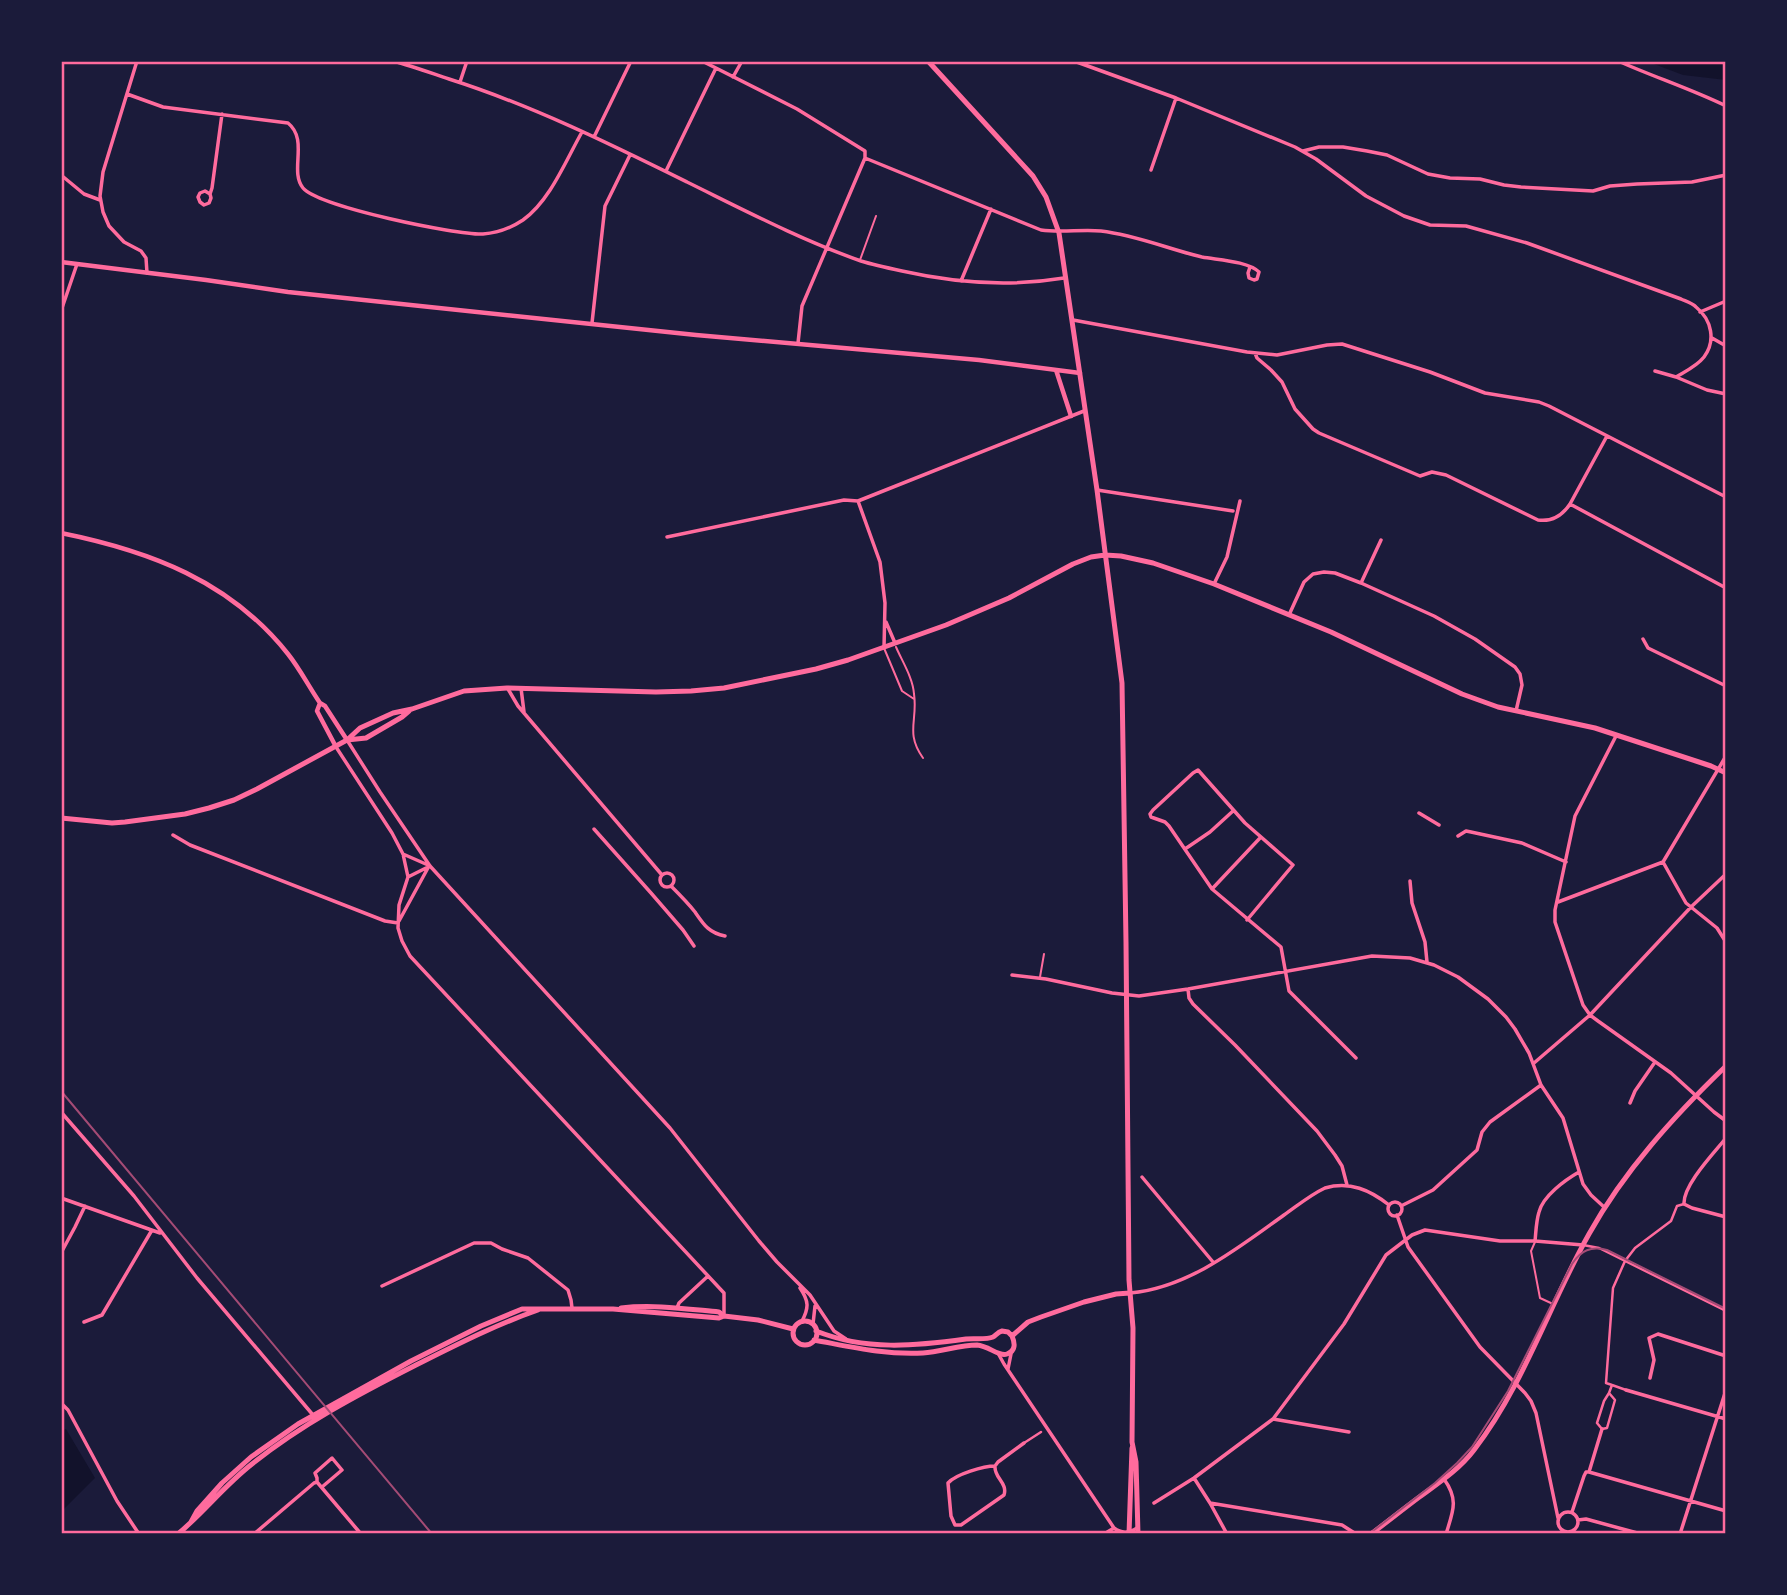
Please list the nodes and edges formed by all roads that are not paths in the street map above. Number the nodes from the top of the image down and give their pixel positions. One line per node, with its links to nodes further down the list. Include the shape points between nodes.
1 (137, 61): 13 (street)
2 (393, 61): 12 (street)
3 (467, 61): 12 (street)
4 (631, 61): 18 (street)
5 (702, 61): 10 (street)
6 (742, 61): 11 (street)
7 (928, 61): 30 (main road, via 1033,176)
8 (1074, 61): 14 (street)
9 (1618, 61): 15 (street)
10 (716, 68): 11 (street); 23 (street)
11 (733, 77): 21 (street, via 816,120 865,151)
12 (460, 82): 17 (street)
13 (127, 94): 16 (street, via 163,107); 27 (street, via 103,172)
14 (1176, 98): 19 (street); 22 (street)
15 (1726, 106)
16 (222, 114): 17 (street, via 292,126 304,190 400,221 477,234 504,230 535,210); 26 (street)
17 (582, 132): 18 (street)
18 (594, 137): 20 (street)
19 (1303, 151): 25 (street, via 1343,147 1387,155 1428,174 1521,187 1593,191); 41 (street, via 1366,196 1404,216 1430,225 1466,226 1530,244 1681,299)
20 (630, 155): 23 (street); 43 (street, via 605,206)
21 (865, 158): 28 (street); 31 (street)
22 (1151, 170)
23 (666, 171): 31 (street)
24 (61, 175): 27 (street, via 84,194)
25 (1726, 175)
26 (210, 194)
27 (100, 200): 36 (street, via 113,232 144,254)
28 (991, 209): 30 (street); 38 (street)
29 (876, 216): 32 (lane)
30 (1059, 233): 35 (street, via 1090,230 1129,236); 37 (main road)
31 (826, 247): 32 (street); 45 (street, via 802,306)
32 (860, 261): 38 (street)
33 (61, 262): 34 (street)
34 (77, 264): 36 (street); 40 (street)
35 (1250, 267)
36 (147, 273): 43 (street)
37 (1067, 278): 38 (street, via 1014,284); 42 (main road)
38 (961, 281)
39 (1726, 302): 41 (street)
40 (61, 311)
41 (1700, 312): 44 (street)
42 (1073, 320): 47 (street); 52 (main road)
43 (592, 323): 45 (street)
44 (1712, 338): 46 (street); 53 (street, via 1704,356)
45 (798, 343): 50 (street)
46 (1726, 346)
47 (1255, 353): 48 (street); 49 (street)
48 (1277, 355): 49 (street, via 1270,357); 57 (street, via 1342,344 1485,393 1539,402)
49 (1268, 367): 62 (street, via 1282,382 1298,414 1319,433 1420,476 1432,472 1446,475 1538,520 1553,519)
50 (1056, 370): 52 (street); 56 (street)
51 (1655, 371): 53 (street)
52 (1081, 373): 55 (main road)
53 (1676, 377): 54 (street)
54 (1726, 394)
55 (1086, 410): 56 (street); 58 (main road)
56 (1071, 416): 60 (street)
57 (1606, 436): 59 (street); 62 (street)
58 (1097, 490): 63 (street); 67 (main road)
59 (1726, 497)
60 (858, 501): 65 (street, via 844,500); 72 (street, via 880,562)
61 (1240, 501): 69 (street, via 1227,557)
62 (1570, 504): 70 (street)
63 (1233, 510)
64 (61, 533): 80 (street, via 146,555 215,588 277,642)
65 (667, 537)
66 (1381, 540): 68 (street)
67 (1105, 555): 69 (main road, via 1153,563); 74 (main road, via 1073,564 1009,598); 125 (main road, via 1122,683)
68 (1361, 583): 71 (street, via 1335,573 1313,574 1304,582); 82 (street, via 1434,616 1515,667 1522,685)
69 (1214, 584): 71 (main road)
70 (1726, 588)
71 (1289, 615): 82 (main road, via 1462,694)
72 (885, 616): 74 (street); 75 (street)
73 (1643, 639): 76 (street, via 1648,648)
74 (895, 643): 75 (main road); 79 (lane)
75 (884, 648): 78 (main road, via 816,669 723,688 656,692); 79 (lane, via 902,691)
76 (1726, 686)
77 (507, 688): 78 (main road); 81 (main road, via 464,691); 83 (street)
78 (521, 688): 83 (street)
79 (915, 700): 88 (lane, via 913,738)
80 (320, 704): 85 (street); 86 (street, via 317,711)
81 (412, 709): 85 (main road, via 393,713); 85 (main road, via 366,738)
82 (1516, 711): 84 (main road)
83 (524, 714): 105 (street)
84 (1616, 735): 89 (main road); 101 (street, via 1575,816)
85 (347, 740): 86 (main road); 103 (street)
86 (335, 745): 93 (main road, via 257,789 209,808 112,823); 100 (street)
87 (1726, 757): 89 (street)
88 (923, 758)
89 (1718, 769): 90 (main road); 102 (street)
90 (1726, 773)
91 (1233, 811): 98 (street); 99 (street); 99 (street, via 1198,770 1193,773 1150,814 1165,822)
92 (1419, 813): 94 (street)
93 (61, 818)
94 (1439, 825)
95 (594, 829): 111 (street)
96 (173, 835): 115 (street)
97 (1458, 836): 101 (street, via 1466,831 1522,843)
98 (1260, 838): 110 (street); 114 (street, via 1293,865)
99 (1185, 850): 110 (street)
100 (403, 854): 103 (street); 106 (street)
101 (1566, 862): 112 (street)
102 (1663, 862): 112 (street); 113 (street)
103 (430, 866): 106 (street); 115 (street); 157 (street, via 670,1128)
104 (1726, 874): 113 (street)
105 (662, 875): 108 (street); 109 (street, via 672,876)
106 (408, 877): 115 (street)
107 (1409, 881): 120 (street)
108 (661, 885): 109 (street); 111 (street)
109 (671, 886): 116 (street, via 706,928)
110 (1212, 889): 114 (street)
111 (651, 893): 118 (street)
112 (1557, 902): 126 (street, via 1555,922)
113 (1691, 907): 117 (street); 126 (street)
114 (1247, 920): 121 (street, via 1281,947)
115 (398, 923): 156 (street, via 410,956)
116 (725, 936)
117 (1724, 939)
118 (694, 946)
119 (1044, 954): 123 (lane)
120 (1427, 962): 121 (street, via 1372,956); 129 (street, via 1458,977 1496,1006)
121 (1286, 972): 124 (street); 127 (street, via 1292,994)
122 (1012, 975): 123 (street)
123 (1040, 978): 125 (street)
124 (1188, 989): 125 (street); 139 (street, via 1193,1004 1325,1141 1342,1166)
125 (1127, 996): 159 (main road)
126 (1590, 1015): 128 (street); 129 (street)
127 (1356, 1058)
128 (1654, 1062): 132 (street); 133 (street)
129 (1534, 1063): 131 (street)
130 (1726, 1066): 132 (main road)
131 (1541, 1086): 137 (street, via 1563,1118); 144 (street, via 1490,1122 1476,1150 1433,1191)
132 (1695, 1095): 135 (street); 145 (main road)
133 (1630, 1103)
134 (61, 1112): 149 (street)
135 (1726, 1121)
136 (1726, 1138): 141 (street, via 1686,1188)
137 (1579, 1172): 145 (street, via 1587,1190); 151 (street, via 1558,1186 1541,1206)
138 (1142, 1177): 155 (street)
139 (1347, 1185): 142 (street); 155 (street, via 1318,1192)
140 (61, 1198): 143 (street)
141 (1684, 1203): 147 (street); 154 (street, via 1677,1206 1671,1222)
142 (1389, 1205): 144 (street); 146 (street, via 1390,1213)
143 (85, 1206): 148 (street); 153 (street)
144 (1401, 1206): 146 (street)
145 (1604, 1207): 152 (main road)
146 (1397, 1215): 150 (street)
147 (1726, 1217)
148 (152, 1230): 149 (street); 168 (street, via 102,1315)
149 (162, 1233): 190 (street)
150 (1405, 1240): 151 (street, via 1425,1230); 182 (street, via 1480,1347); 192 (street, via 1386,1255 1344,1324)
151 (1535, 1241): 152 (street); 161 (lane, via 1531,1251 1540,1298)
152 (1583, 1245): 154 (street); 161 (main road)
153 (61, 1253)
154 (1625, 1261): 165 (street); 183 (street, via 1613,1288 1606,1383)
155 (1213, 1262): 159 (street, via 1162,1288)
156 (708, 1276): 163 (street); 166 (street, via 724,1293)
157 (795, 1281): 160 (street); 167 (street, via 808,1304)
158 (382, 1286): 162 (street, via 474,1243 491,1242 528,1258 568,1290)
159 (1130, 1293): 172 (main road, via 1041,1317); 197 (main road)
160 (816, 1304): 169 (street); 175 (street, via 834,1331)
161 (1553, 1305): 182 (main road)
162 (572, 1308): 164 (main road); 190 (main road, via 522,1310 481,1326 387,1373)
163 (677, 1308): 164 (main road); 166 (main road)
164 (613, 1309): 166 (main road)
165 (1726, 1311)
166 (724, 1316): 170 (main road)
167 (802, 1321): 169 (main road); 170 (main road)
168 (84, 1322)
169 (813, 1324): 171 (main road)
170 (793, 1329): 174 (main road, via 798,1343)
171 (816, 1331): 174 (main road); 175 (main road)
172 (1012, 1336): 173 (main road, via 1002,1331); 177 (main road)
173 (993, 1337): 175 (main road, via 911,1346); 176 (main road)
174 (814, 1340): 176 (main road, via 894,1354 973,1345)
175 (847, 1340)
176 (992, 1348): 178 (main road)
177 (1011, 1352): 178 (main road); 180 (street)
178 (999, 1354): 180 (street)
179 (1726, 1356): 181 (street, via 1658,1334 1648,1338 1654,1360)
180 (1008, 1369): 214 (street)
181 (1650, 1378)
182 (1516, 1384): 202 (main road, via 1474,1451); 210 (street, via 1536,1413)
183 (1612, 1385): 184 (street); 187 (street)
184 (1626, 1390): 188 (street)
185 (1646, 1390): 188 (street)
186 (1726, 1390): 191 (street)
187 (1609, 1393): 194 (street, via 1597,1423); 194 (street, via 1615,1400 1607,1428)
188 (1644, 1395): 191 (street)
189 (61, 1403): 219 (street)
190 (314, 1417): 220 (main road, via 245,1462)
191 (1717, 1417): 193 (street); 205 (street)
192 (1273, 1419): 196 (street); 201 (street)
193 (1726, 1419)
194 (1602, 1429): 200 (street)
195 (1041, 1432): 198 (street)
196 (1349, 1432)
197 (1132, 1442): 211 (main road); 213 (main road)
198 (1024, 1443): 199 (street)
199 (995, 1466): 199 (street, via 948,1483 955,1525 1004,1495)
200 (1589, 1472): 205 (street); 209 (street)
201 (1194, 1478): 206 (street); 207 (street)
202 (1444, 1479): 226 (main road); 227 (street, via 1454,1497)
203 (317, 1482): 204 (street); 204 (street, via 315,1473 332,1458 342,1471); 221 (street)
204 (322, 1487): 222 (street)
205 (1691, 1501): 208 (street); 229 (street)
206 (1154, 1503)
207 (1210, 1503): 224 (street); 225 (street, via 1342,1525)
208 (1726, 1511)
209 (1572, 1513): 210 (street); 212 (street)
210 (1558, 1518): 218 (street)
211 (1138, 1520): 213 (street); 215 (main road)
212 (1578, 1520): 216 (street); 228 (street)
213 (1129, 1522): 217 (main road)
214 (1114, 1528): 217 (street); 223 (street)
215 (1138, 1531): 217 (street)
216 (1576, 1532): 218 (street)
217 (1129, 1533)
218 (1563, 1533)
219 (139, 1534)
220 (178, 1534)
221 (254, 1534)
222 (361, 1534)
223 (1104, 1534)
224 (1227, 1534)
225 (1356, 1534)
226 (1371, 1534)
227 (1446, 1534)
228 (1641, 1534)
229 (1680, 1534)

